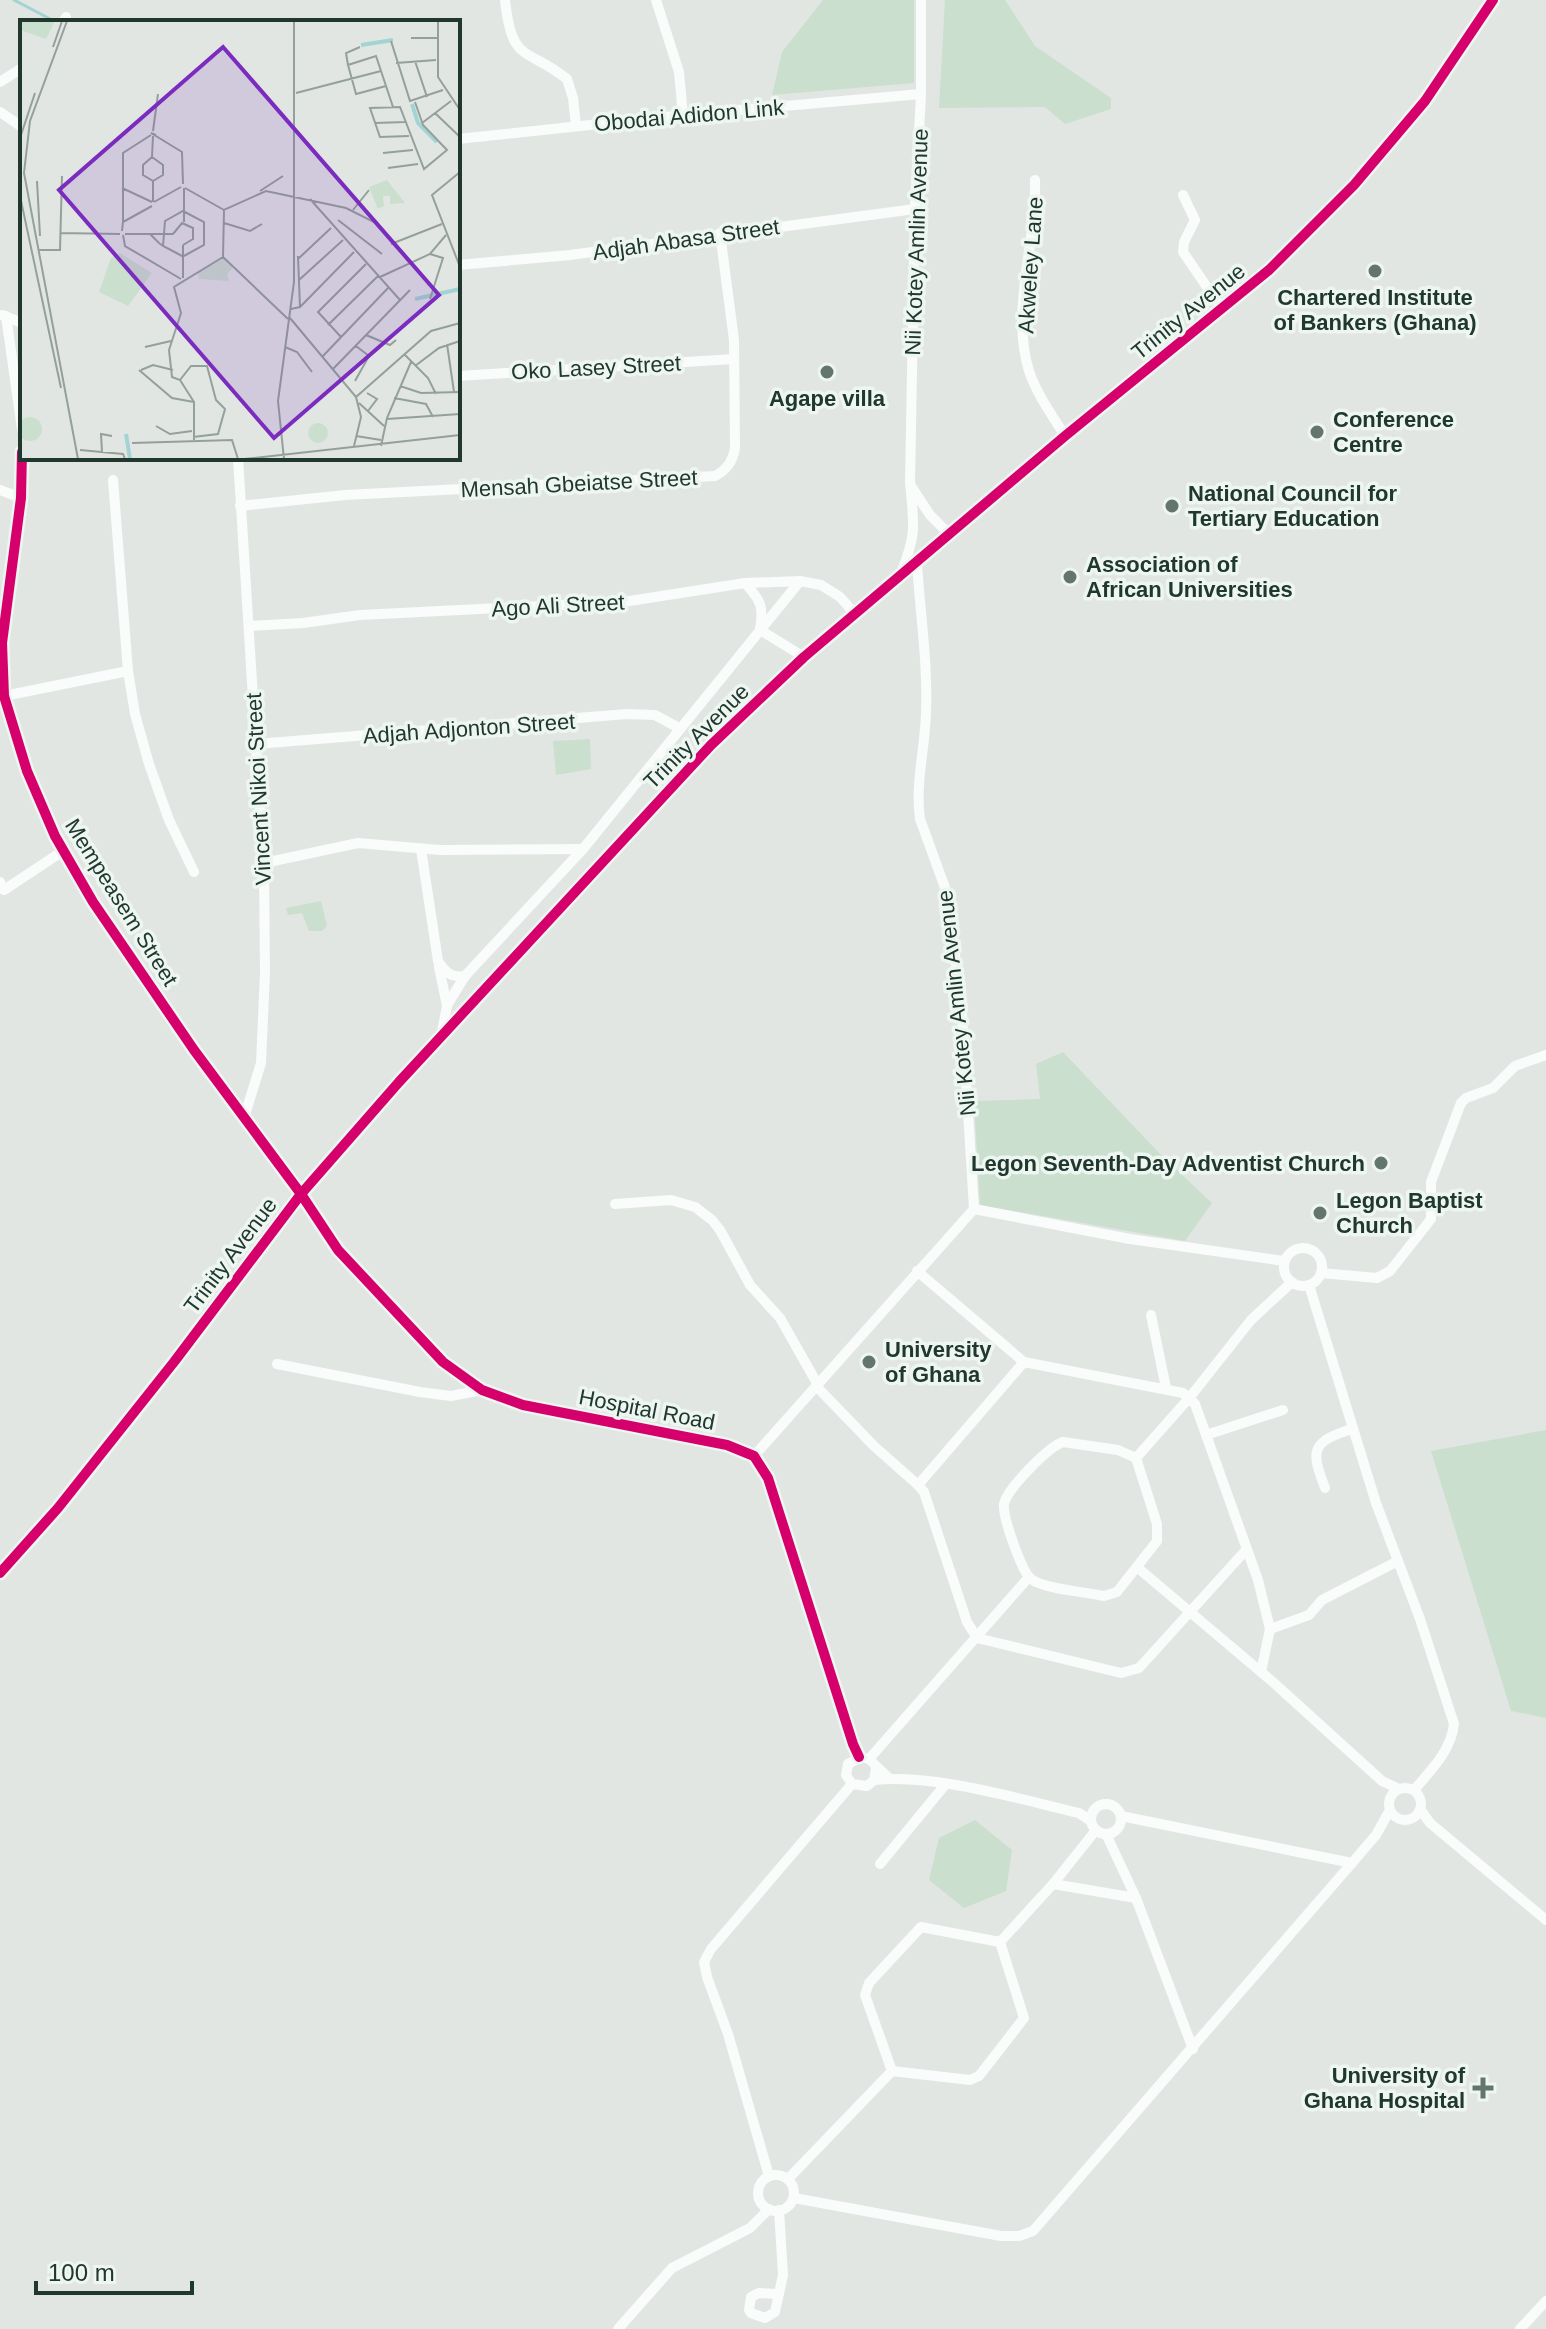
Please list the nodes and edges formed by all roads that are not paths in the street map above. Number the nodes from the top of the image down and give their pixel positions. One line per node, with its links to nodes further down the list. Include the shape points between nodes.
1 (505, 0): 11 (street, via 515,44 524,55 567,79)
2 (656, 0): 9 (street, via 679,72)
3 (921, 0): 7 (street, Nii Kotey Amlin Avenue)
4 (1493, 0): 18 (street, Trinity Avenue, via 1425,101 1354,185)
5 (20, 69): 6 (street)
6 (0, 82)
7 (921, 94): 9 (street, Obodai Adidon Link); 15 (street, Nii Kotey Amlin Avenue)
8 (0, 112): 10 (street)
9 (683, 115): 11 (street, Obodai Adidon Link)
10 (20, 126)
11 (576, 126): 12 (street, Obodai Adidon Link)
12 (460, 139)
13 (1035, 180): 23 (street, Akweley Lane, via 1022,311 1025,354 1034,383)
14 (1183, 195): 18 (street, via 1195,220 1183,252)
15 (915, 209): 16 (street, Adjah Abasa Street); 27 (street, Nii Kotey Amlin Avenue)
16 (720, 233): 17 (street, Adjah Abasa Street); 20 (street, Mensah Gbeiatse Street)
17 (460, 265)
18 (1222, 309): 23 (street, Trinity Avenue)
19 (3, 315): 22 (street)
20 (734, 359): 21 (street, Oko Lasey Street); 30 (street, Mensah Gbeiatse Street, via 734,458 715,476 345,495)
21 (460, 376)
22 (20, 417)
23 (1065, 436): 31 (street, Trinity Avenue)
24 (22, 460): 29 (street, Mempeasem Street)
25 (238, 460): 30 (street, Vincent Nikoi Street)
26 (113, 480): 40 (street)
27 (910, 483): 31 (street); 33 (street, Nii Kotey Amlin Avenue, via 913,544)
28 (0, 490): 29 (street)
29 (21, 498): 41 (street, Mempeasem Street, via 2,643)
30 (240, 506): 37 (street, Vincent Nikoi Street)
31 (950, 535): 32 (street, Trinity Avenue)
32 (917, 563): 33 (street, Trinity Avenue); 58 (street, Nii Kotey Amlin Avenue, via 926,715 918,807 948,896 962,1014)
33 (899, 579): 36 (street, Trinity Avenue)
34 (800, 581): 35 (street, Ago Ali Street); 36 (street, Ago Ali Street, via 821,585); 38 (street)
35 (745, 583): 37 (street, Ago Ali Street, via 623,602); 38 (street, via 763,610)
36 (855, 614): 39 (street, Trinity Avenue)
37 (249, 626): 43 (street, Vincent Nikoi Street)
38 (760, 630): 39 (street); 42 (street)
39 (804, 657): 53 (street, Trinity Avenue, via 711,745)
40 (128, 671): 41 (street); 48 (street, via 149,764)
41 (4, 696): 46 (street, Mempeasem Street, via 27,771)
42 (679, 728): 43 (street, Adjah Adjonton Street, via 655,715 627,714); 45 (street)
43 (256, 744): 47 (street, Vincent Nikoi Street)
44 (421, 849): 45 (street); 47 (street, via 358,843); 50 (street)
45 (583, 849): 51 (street)
46 (63, 851): 49 (street, via 4,890); 55 (street, Mempeasem Street, via 173,1021)
47 (264, 863): 55 (street, Vincent Nikoi Street, via 261,1063)
48 (194, 872)
49 (0, 882)
50 (438, 961): 51 (street); 52 (street)
51 (460, 977): 52 (street)
52 (447, 1006): 53 (street)
53 (441, 1037): 56 (street, Trinity Avenue)
54 (1546, 1055): 61 (street, via 1515,1066 1493,1088 1461,1103 1431,1182 1431,1219 1390,1271 1377,1278)
55 (244, 1118): 56 (street, Mempeasem Street)
56 (301, 1194): 69 (street, Hospital Road, via 338,1250 398,1316 443,1362); 81 (street, Trinity Avenue, via 174,1362)
57 (615, 1204): 67 (street, via 671,1200 695,1207 712,1220 750,1285 780,1318)
58 (974, 1209): 59 (street); 60 (street)
59 (1284, 1261): 61 (street, via 1296,1249 1308,1249 1321,1261); 62 (street)
60 (917, 1271): 65 (street); 67 (street)
61 (1321, 1273): 63 (street)
62 (1292, 1282): 63 (street); 70 (street, via 1251,1320)
63 (1309, 1285): 72 (street)
64 (1151, 1315): 68 (street)
65 (1024, 1362): 68 (street); 76 (street)
66 (277, 1364): 69 (street, via 451,1396)
67 (818, 1386): 74 (street); 76 (street)
68 (1166, 1388): 70 (street)
69 (482, 1390): 74 (street, Hospital Road, via 523,1405 727,1445)
70 (1190, 1397): 73 (street); 75 (street)
71 (1283, 1410): 73 (street)
72 (1352, 1429): 77 (street, via 1317,1449); 79 (street)
73 (1206, 1435): 78 (street)
74 (754, 1456): 87 (street, via 773,1492 853,1744)
75 (1136, 1458): 80 (street, via 1157,1524 1157,1541); 82 (street, via 1063,1442 1045,1452 1004,1505)
76 (918, 1485): 85 (street)
77 (1325, 1488)
78 (1247, 1549): 83 (street); 84 (street)
79 (1398, 1561): 84 (street, via 1322,1600 1309,1615); 92 (street, via 1454,1724 1446,1751)
80 (1138, 1568): 82 (street, via 1117,1592 1104,1596); 83 (street)
81 (0, 1573)
82 (1029, 1577): 85 (street)
83 (1192, 1612): 85 (street, via 1130,1672); 86 (street)
84 (1270, 1629): 86 (street)
85 (977, 1638): 87 (street)
86 (1261, 1672): 93 (street)
87 (864, 1761): 88 (street); 89 (street); 90 (street, via 846,1775)
88 (891, 1779): 89 (street); 91 (street)
89 (874, 1780): 90 (street, via 862,1787)
90 (852, 1784): 106 (street, via 704,1962)
91 (945, 1785): 97 (street, via 1079,1813); 99 (street)
92 (1414, 1790): 93 (street); 94 (street, via 1419,1795)
93 (1395, 1792): 95 (street)
94 (1417, 1813): 95 (street); 102 (street)
95 (1394, 1814): 98 (street)
96 (1120, 1821): 97 (street, via 1111,1833); 97 (street, via 1117,1809 1102,1804); 98 (street)
97 (1096, 1824): 100 (street); 101 (street)
98 (1352, 1863): 104 (street)
99 (880, 1864)
100 (1053, 1884): 101 (street); 103 (street)
101 (1136, 1898): 104 (street)
102 (1546, 1920)
103 (1000, 1942): 105 (street, via 1024,2018 979,2076 970,2080); 105 (street, via 921,1927 869,1983 865,1995)
104 (1193, 2049): 108 (street, via 1033,2231 1001,2236)
105 (892, 2071): 107 (street)
106 (769, 2176): 107 (street); 109 (street, via 758,2193 761,2203)
107 (788, 2179): 108 (street)
108 (794, 2198): 109 (street)
109 (774, 2210): 110 (street, via 783,2275); 112 (street, via 672,2268)
110 (779, 2294)
111 (1546, 2301): 113 (street)
112 (618, 2329)
113 (1520, 2329)

